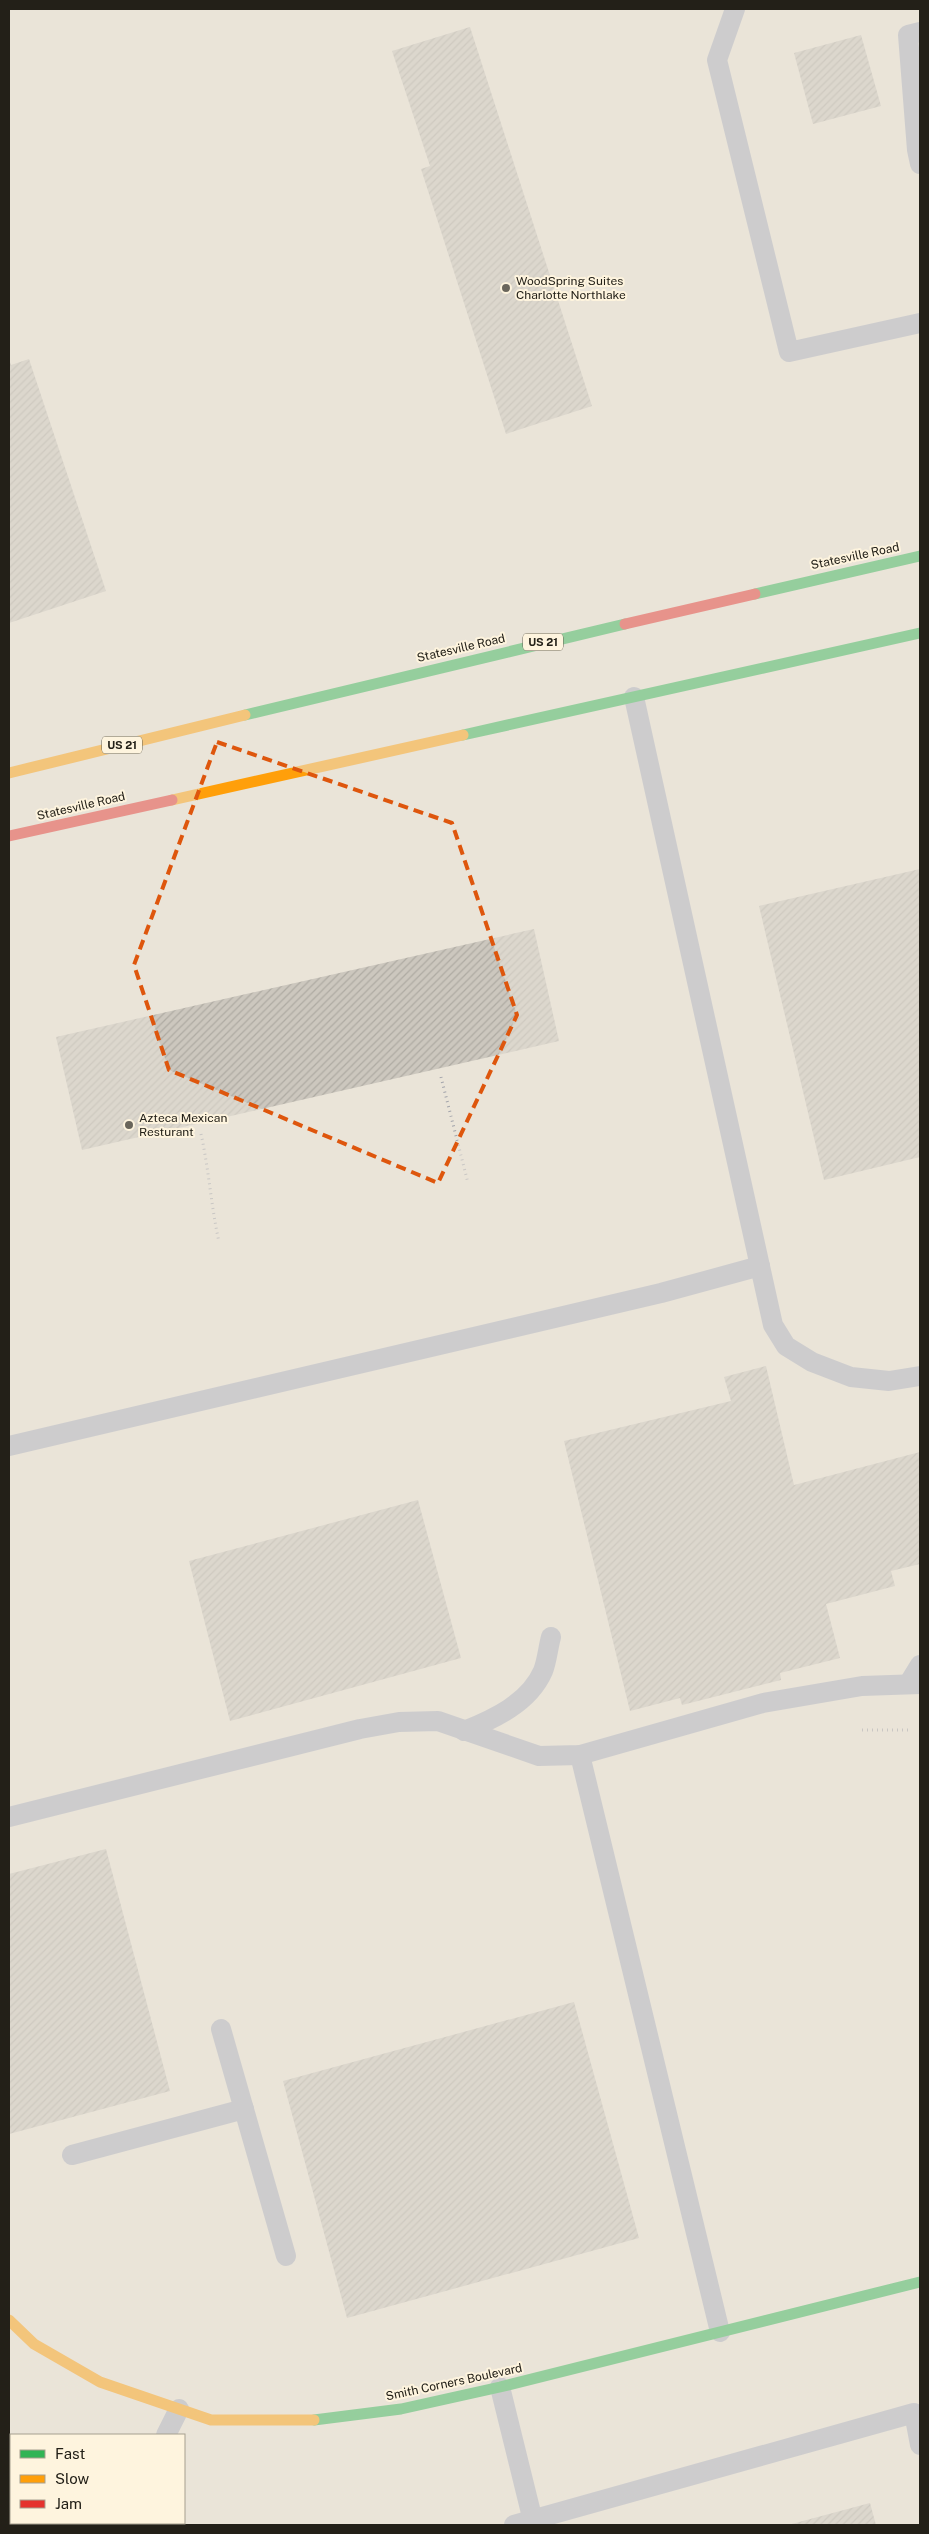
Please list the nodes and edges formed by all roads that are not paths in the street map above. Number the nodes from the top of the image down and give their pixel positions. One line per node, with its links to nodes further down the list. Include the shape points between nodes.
1 (735, 9): 4 (lane, via 717,60 789,352)
2 (920, 32): 3 (lane, via 908,35)
3 (920, 164)
4 (920, 323)
5 (920, 556): 8 (main road, Statesville Road / US 21, via 400,676)
6 (920, 633): 7 (main road, Statesville Road)
7 (634, 697): 9 (main road, Statesville Road); 10 (lane)
8 (9, 773)
9 (9, 836)
10 (760, 1266): 11 (lane, via 773,1325 786,1346 812,1362 851,1377 889,1381); 12 (lane, via 661,1293)
11 (920, 1376)
12 (9, 1446)
13 (550, 1638): 16 (lane, via 543,1670 534,1686 496,1718)
14 (920, 1665): 15 (lane)
15 (914, 1684): 17 (lane, via 862,1686 763,1703)
16 (464, 1731): 17 (lane, via 539,1756); 18 (lane, via 438,1722 399,1722 360,1729)
17 (580, 1755): 25 (lane)
18 (9, 1817)
19 (221, 2029): 20 (lane)
20 (244, 2109): 21 (lane); 22 (lane)
21 (72, 2155)
22 (286, 2256)
23 (920, 2282): 25 (main road, Smith Corners Boulevard)
24 (9, 2320): 27 (main road, Smith Corners Boulevard, via 34,2344 100,2382)
25 (720, 2332): 26 (main road, Smith Corners Boulevard)
26 (500, 2387): 27 (main road, Smith Corners Boulevard, via 401,2409 306,2421 211,2420); 30 (lane)
27 (179, 2409): 28 (lane)
28 (166, 2434)
29 (920, 2445): 30 (lane, via 914,2413)
30 (527, 2524)

